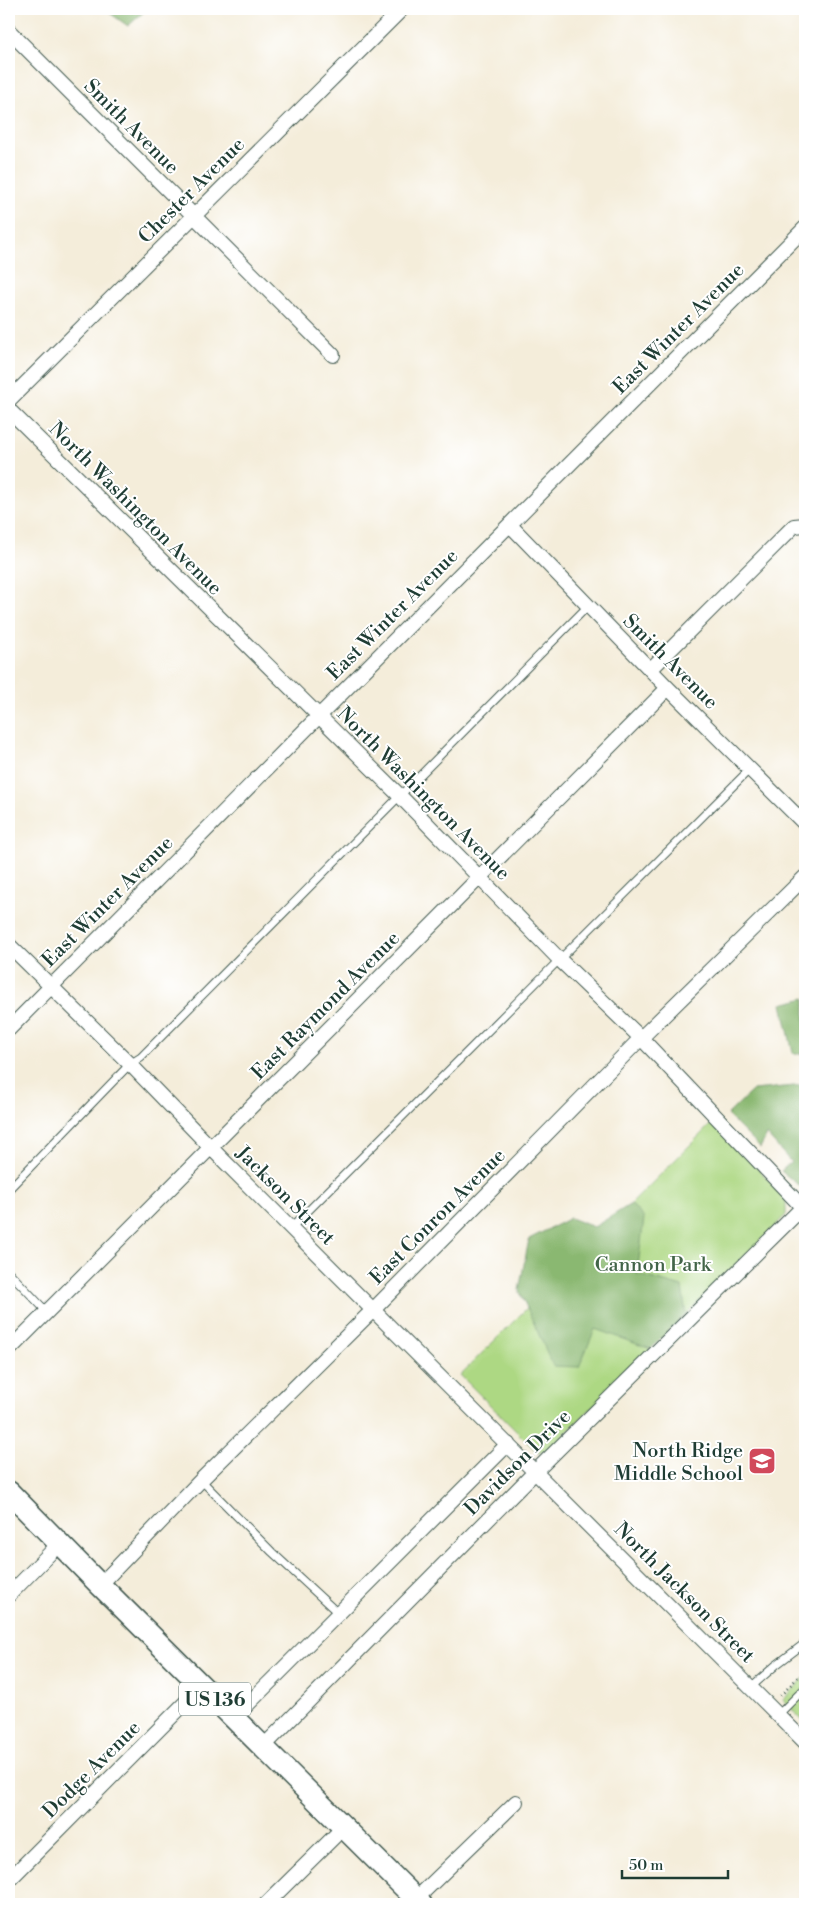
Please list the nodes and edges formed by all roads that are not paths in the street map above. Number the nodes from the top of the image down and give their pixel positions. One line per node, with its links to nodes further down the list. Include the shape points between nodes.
1 (402, 9): 3 (street, Chester Avenue)
2 (9, 31): 3 (street, Smith Avenue)
3 (194, 216): 5 (street, Smith Avenue); 6 (street, Chester Avenue)
4 (805, 228): 8 (street, East Winter Avenue)
5 (333, 355)
6 (9, 400)
7 (9, 410): 13 (street, North Washington Avenue)
8 (510, 525): 10 (street, Smith Avenue); 13 (street, East Winter Avenue)
9 (805, 525): 11 (street, via 794,526)
10 (588, 606): 11 (street, Smith Avenue); 15 (lane)
11 (651, 669): 12 (street, Smith Avenue)
12 (668, 688): 14 (street, Smith Avenue); 17 (street, East Raymond Avenue)
13 (319, 716): 15 (street, North Washington Avenue); 21 (street, East Winter Avenue)
14 (750, 768): 16 (street, Smith Avenue); 20 (lane)
15 (400, 796): 17 (street, North Washington Avenue); 24 (lane)
16 (805, 824)
17 (481, 878): 20 (street, North Washington Avenue); 25 (street, East Raymond Avenue)
18 (805, 878): 23 (street, East Conron Avenue)
19 (9, 945): 21 (street, Jackson Street)
20 (560, 960): 23 (street, North Washington Avenue); 28 (lane)
21 (51, 986): 22 (street, East Winter Avenue); 24 (street, Jackson Street)
22 (9, 1029)
23 (641, 1038): 27 (street, North Washington Avenue); 30 (street, East Conron Avenue)
24 (130, 1064): 25 (street, Jackson Street); 26 (lane)
25 (210, 1147): 28 (street, Jackson Street); 31 (street, East Raymond Avenue)
26 (9, 1189)
27 (804, 1209): 34 (street, Davidson Drive)
28 (291, 1228): 30 (street, Jackson Street)
29 (9, 1272): 31 (lane)
30 (373, 1310): 33 (street, Jackson Street); 35 (street, East Conron Avenue)
31 (47, 1312): 32 (street, East Raymond Avenue)
32 (9, 1350)
33 (508, 1444): 34 (street, Jackson Street); 40 (street, Davidson Drive)
34 (536, 1471): 43 (street, North Jackson Street); 48 (street, Davidson Drive)
35 (201, 1480): 38 (street, East Conron Avenue); 40 (lane)
36 (9, 1492): 37 (main road, US 136)
37 (60, 1542): 38 (main road, US 136); 39 (street)
38 (100, 1585): 42 (main road, US 136)
39 (9, 1595)
40 (339, 1614): 46 (street, Davidson Drive)
41 (805, 1643): 43 (lane)
42 (202, 1686): 46 (main road, US 136); 51 (street, Dodge Avenue)
43 (751, 1687): 45 (street, North Jackson Street)
44 (805, 1688): 45 (lane)
45 (778, 1715): 47 (street, North Jackson Street)
46 (234, 1718): 48 (main road, US 136)
47 (805, 1742)
48 (264, 1747): 50 (main road, US 136)
49 (516, 1802): 52 (street)
50 (344, 1826): 52 (main road, US 136); 53 (street)
51 (9, 1880)
52 (419, 1902)
53 (266, 1904)

